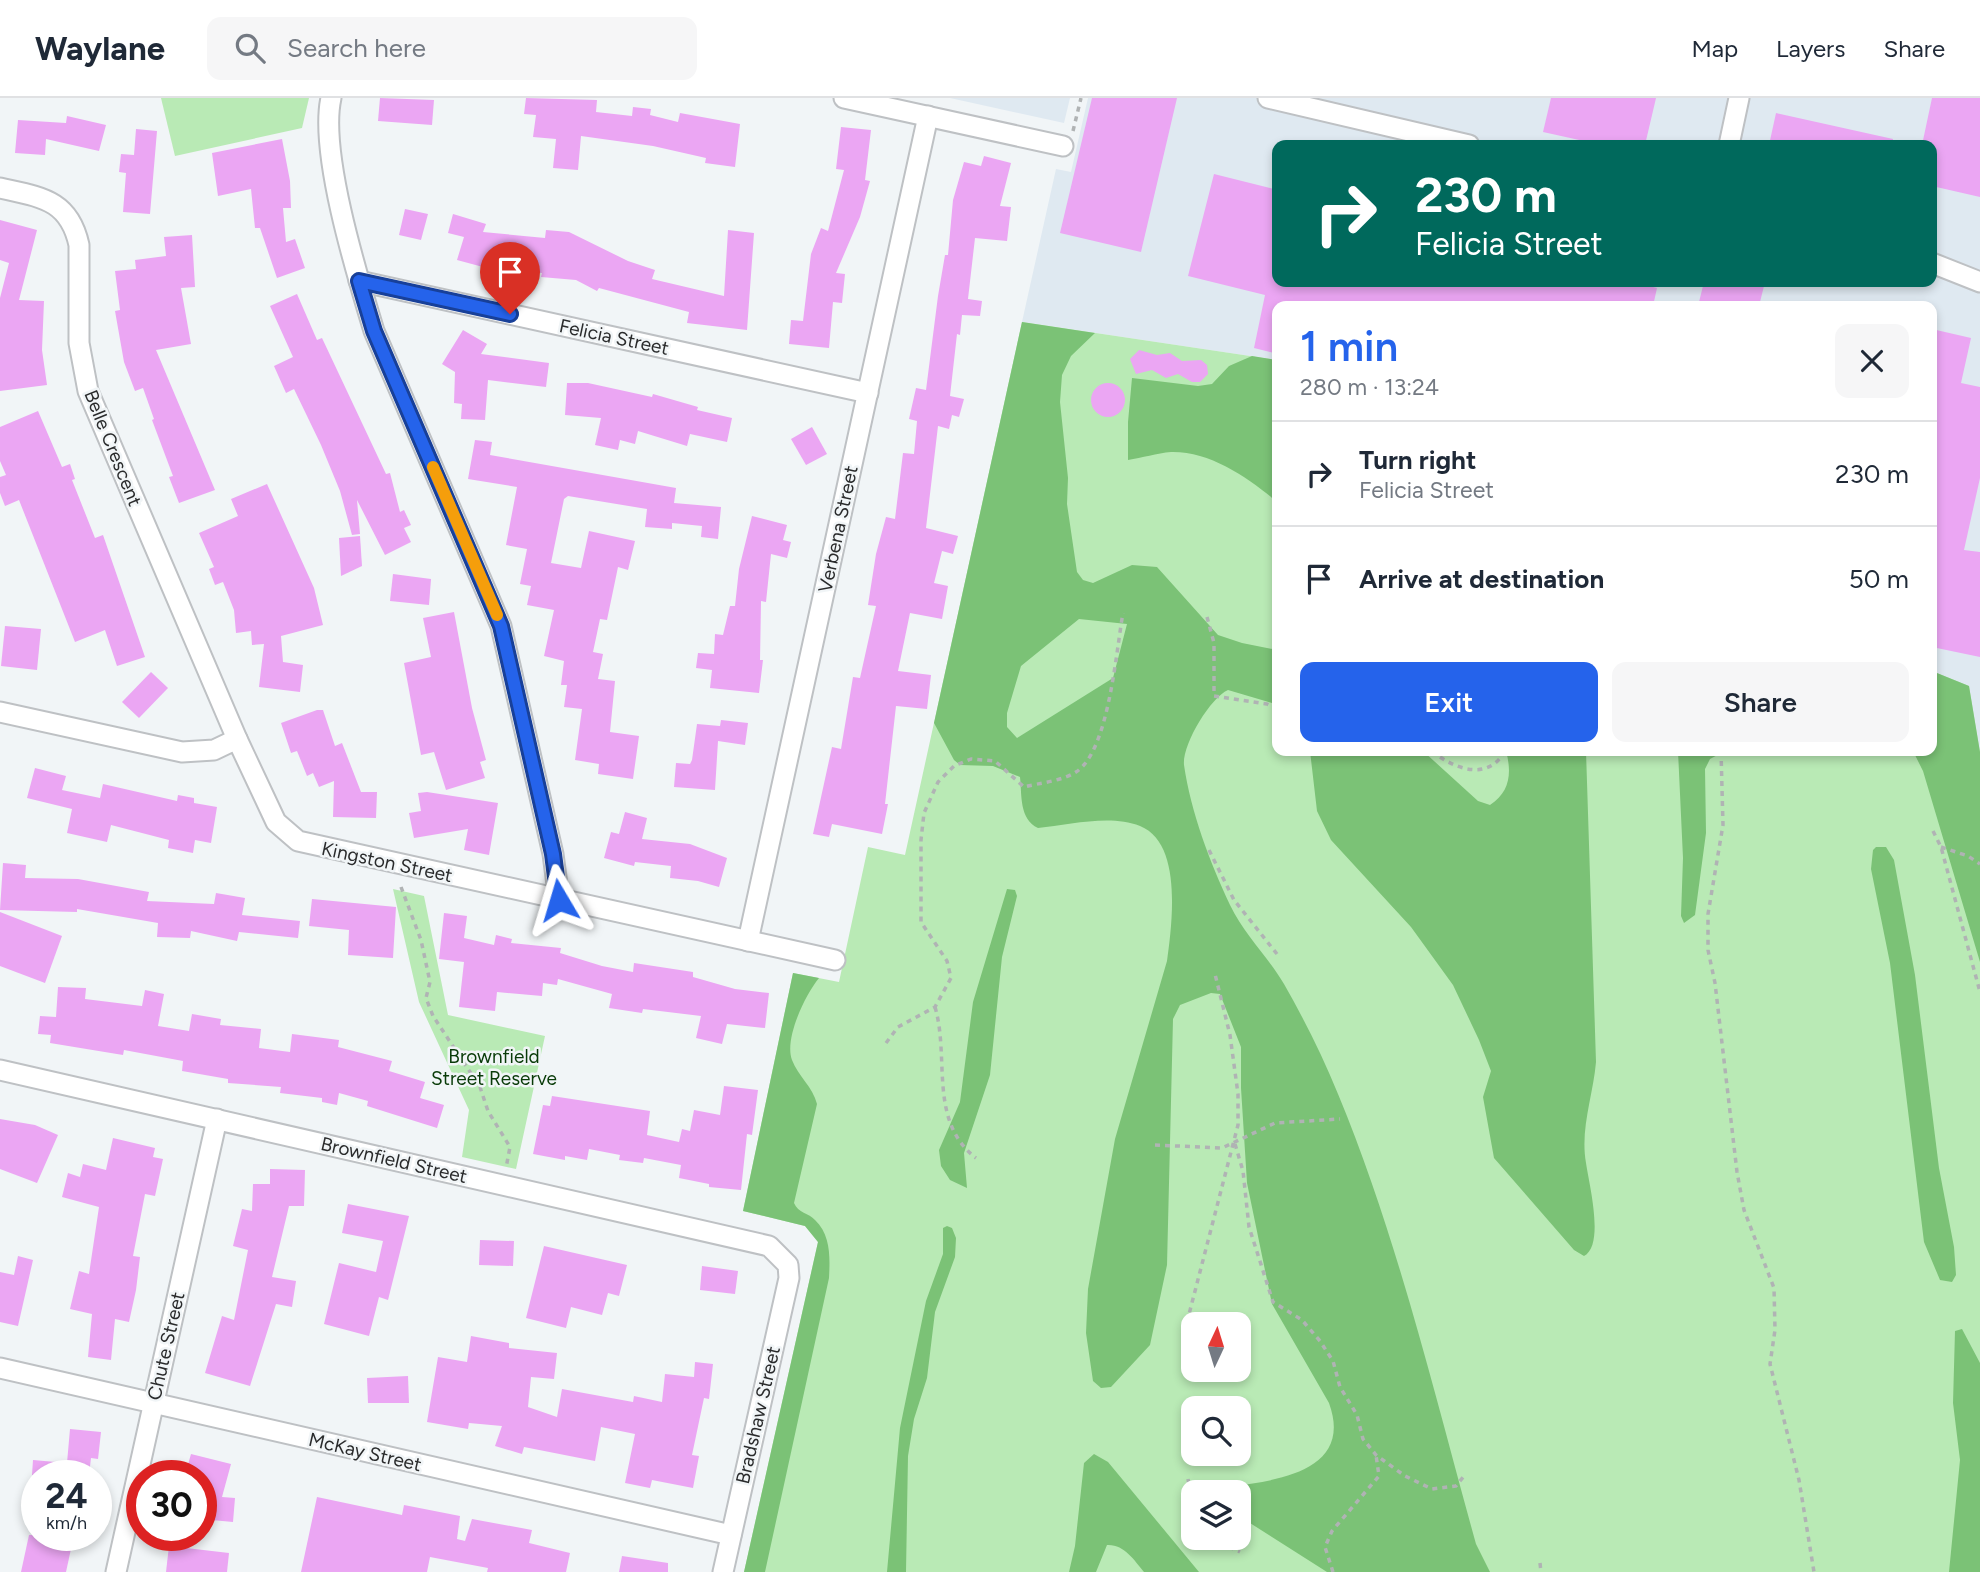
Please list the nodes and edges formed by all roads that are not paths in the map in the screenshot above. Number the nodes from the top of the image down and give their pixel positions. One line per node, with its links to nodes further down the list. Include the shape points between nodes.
1 (331, 98): 12 (street, via 327,135)
2 (844, 98): 6 (street)
3 (1268, 98): 5 (street)
4 (1739, 98): 8 (street)
5 (1291, 100): 7 (street)
6 (928, 116): 9 (street); 14 (street, Verbena Street)
7 (1449, 140)
8 (1730, 140)
9 (1067, 142)
10 (0, 188): 16 (street, Belle Crescent, via 57,204 76,231 79,343 88,391)
11 (1937, 265): 13 (street)
12 (359, 281): 14 (street, Felicia Street); 17 (street, via 374,331 501,626 553,854)
13 (1980, 282)
14 (868, 393): 18 (street, Verbena Street)
15 (0, 712): 16 (street, via 182,752 214,750)
16 (237, 738): 17 (street, Kingston Street, via 276,822 298,841)
17 (559, 900): 18 (street, Kingston Street)
18 (748, 941): 19 (street, Kingston Street)
19 (835, 960)
20 (0, 1070): 21 (street, Brownfield Street)
21 (217, 1119): 22 (street, Brownfield Street, via 760,1242); 24 (street, Chute Street)
22 (784, 1258): 25 (street, Bradshaw Street, via 789,1278)
23 (0, 1368): 24 (street, McKay Street)
24 (153, 1403): 25 (street, McKay Street); 26 (street, Chute Street)
25 (731, 1535): 27 (street, Bradshaw Street)
26 (116, 1572)
27 (723, 1572)

